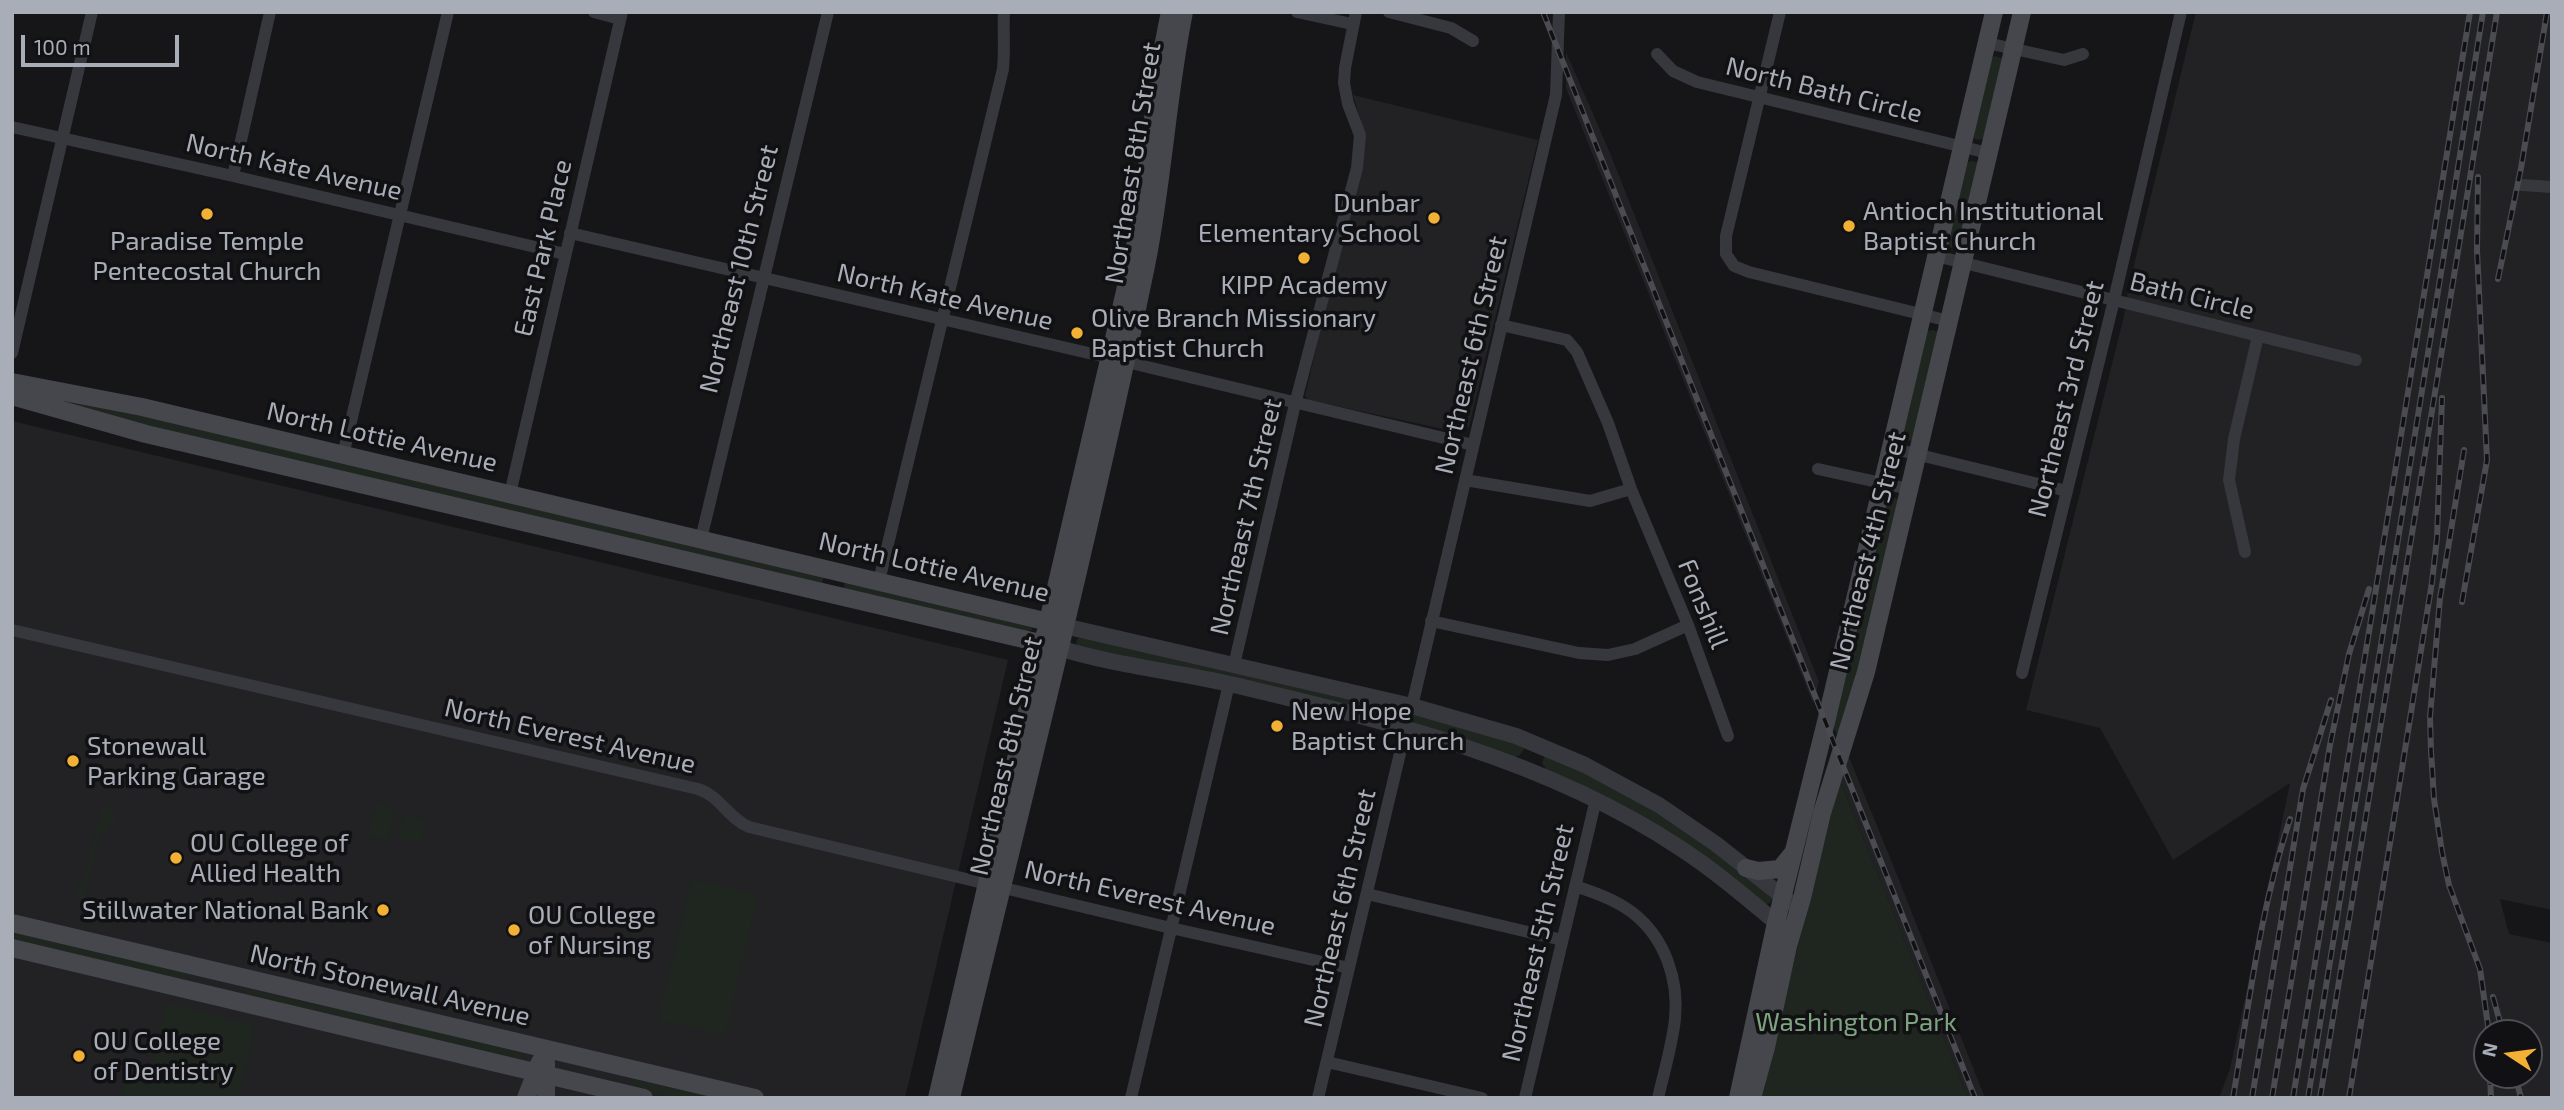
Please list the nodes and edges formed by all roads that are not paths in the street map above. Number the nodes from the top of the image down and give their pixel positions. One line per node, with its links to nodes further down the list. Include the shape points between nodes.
1 (92, 12): 25 (street)
2 (270, 12): 28 (street)
3 (448, 12): 31 (street)
4 (594, 12): 16 (street)
5 (828, 12): 36 (street, Northeast 10th Street)
6 (1004, 12): 39 (street, via 1003,69)
7 (1170, 12): 44 (main road, Northeast 8th Street)
8 (1184, 12): 44 (main road, Northeast 8th Street, via 1154,225)
9 (1297, 12): 17 (street)
10 (1389, 12): 18 (street, via 1451,28)
11 (1559, 12): 41 (street, Northeast 6th Street, via 1556,95)
12 (1780, 12): 23 (street)
13 (1994, 12): 19 (main road, Northeast 4th Street)
14 (2022, 12): 20 (main road, Northeast 4th Street)
15 (2181, 12): 37 (street, Northeast 3rd Street)
16 (621, 15): 32 (street, East Park Place)
17 (1354, 18): 48 (street, Northeast 7th Street, via 1344,83 1360,135 1357,168)
18 (1473, 41)
19 (1987, 43): 20 (street); 26 (main road, Northeast 4th Street)
20 (2013, 49): 22 (street, via 2064,60); 27 (main road, Northeast 4th Street)
21 (1657, 54): 23 (street, North Bath Circle, via 1673,71 1697,82)
22 (2083, 54)
23 (1759, 97): 26 (street, North Bath Circle); 38 (street, via 1726,236 1726,254 1734,266 1777,281)
24 (12, 127): 25 (street, North Kate Avenue)
25 (63, 139): 28 (street, North Kate Avenue); 43 (street)
26 (1962, 147): 27 (street, North Bath Circle); 34 (main road, Northeast 4th Street)
27 (1988, 153): 35 (main road, Northeast 4th Street)
28 (233, 176): 31 (street, North Kate Avenue)
29 (2522, 185): 30 (street)
30 (2552, 187)
31 (400, 215): 33 (street, North Kate Avenue); 52 (street)
32 (570, 233): 33 (street, East Park Place); 36 (street, North Kate Avenue)
33 (565, 254): 59 (street, East Park Place)
34 (1936, 256): 35 (street, Bath Circle); 38 (main road, Northeast 4th Street)
35 (1962, 263): 37 (street, Bath Circle); 40 (main road, Northeast 4th Street)
36 (763, 279): 39 (street, North Kate Avenue); 60 (street, Northeast 10th Street)
37 (2114, 300): 42 (street, Bath Circle); 58 (street, Northeast 3rd Street)
38 (1922, 315): 40 (street); 50 (main road, Northeast 4th Street)
39 (941, 320): 44 (street, North Kate Avenue); 62 (street)
40 (1949, 321): 51 (main road, Northeast 4th Street)
41 (1501, 325): 49 (street, Northeast 6th Street); 56 (street, via 1567,340 1577,352)
42 (2258, 336): 45 (street, Bath Circle); 61 (street, via 2229,480)
43 (12, 353)
44 (1117, 360): 48 (street, North Kate Avenue); 64 (main road, Northeast 8th Street)
45 (2356, 360)
46 (12, 382): 52 (main road, North Lottie Avenue, via 142,407)
47 (12, 396): 67 (main road, North Lottie Avenue, via 146,434)
48 (1295, 404): 49 (street, North Kate Avenue); 68 (street, Northeast 7th Street)
49 (1473, 445): 54 (street, Northeast 6th Street)
50 (1891, 448): 51 (street); 55 (main road, Northeast 4th Street)
51 (1918, 454): 57 (main road, Northeast 4th Street); 58 (street)
52 (343, 455): 59 (main road, North Lottie Avenue)
53 (1818, 468): 55 (street)
54 (1465, 481): 56 (street, via 1590,501); 63 (street, Northeast 6th Street)
55 (1883, 483): 57 (street); 75 (main road, Northeast 4th Street)
56 (1632, 489): 65 (street, Fonshill)
57 (1909, 489): 81 (main road, Northeast 4th Street, via 1866,672 1834,769)
58 (2067, 491): 69 (street, Northeast 3rd Street)
59 (510, 494): 60 (main road, North Lottie Avenue)
60 (701, 539): 62 (main road, North Lottie Avenue)
61 (2245, 552)
62 (879, 581): 64 (main road, North Lottie Avenue)
63 (1431, 621): 65 (street, via 1578,653 1608,655 1634,649); 71 (street, Northeast 6th Street)
64 (1056, 623): 67 (main road, Northeast 8th Street); 68 (street, North Lottie Avenue)
65 (1688, 625): 73 (street, Fonshill)
66 (12, 630): 77 (street, North Everest Avenue, via 698,789 749,827)
67 (1051, 646): 70 (street, North Lottie Avenue); 77 (main road, Northeast 8th Street)
68 (1234, 665): 71 (street, North Lottie Avenue)
69 (2022, 673)
70 (1229, 684): 72 (street, North Lottie Avenue); 84 (street)
71 (1412, 706): 76 (street, North Lottie Avenue, via 1505,732 1585,765 1659,805)
72 (1406, 728): 74 (street, North Lottie Avenue, via 1509,761); 79 (street, Northeast 6th Street)
73 (1728, 736)
74 (1596, 799): 78 (street, Northeast 5th Street); 83 (street, North Lottie Avenue, via 1678,847)
75 (1793, 853): 76 (main road, via 1780,869); 80 (main road, Northeast 4th Street)
76 (1746, 868): 80 (street, North Lottie Avenue)
77 (994, 885): 84 (street, North Everest Avenue); 96 (main road, Northeast 8th Street); 97 (main road, Northeast 8th Street)
78 (1576, 886): 86 (street, Northeast 5th Street); 102 (street, via 1637,916 1669,963 1675,1016)
79 (1367, 894): 86 (street); 88 (street, Northeast 6th Street)
80 (1783, 897): 81 (street, North Lottie Avenue); 83 (main road, Northeast 4th Street)
81 (1799, 910): 85 (main road, Northeast 4th Street)
82 (12, 923): 89 (main road, North Stonewall Avenue)
83 (1776, 923): 85 (street, North Lottie Avenue); 103 (main road, Northeast 4th Street)
84 (1171, 928): 88 (street, North Everest Avenue); 98 (street)
85 (1791, 935): 104 (main road, Northeast 4th Street)
86 (1562, 940): 101 (street, Northeast 5th Street)
87 (12, 948): 91 (main road, North Stonewall Avenue)
88 (1349, 968): 90 (street, Northeast 6th Street)
89 (546, 1049): 91 (main road); 95 (main road, North Stonewall Avenue)
90 (1327, 1062): 99 (street, Northeast 6th Street); 100 (street)
91 (541, 1073): 92 (main road); 93 (main road); 94 (main road, North Stonewall Avenue)
92 (526, 1098)
93 (546, 1098)
94 (644, 1098)
95 (755, 1098)
96 (937, 1098)
97 (951, 1098)
98 (1131, 1098)
99 (1318, 1098)
100 (1482, 1098)
101 (1525, 1098)
102 (1658, 1098)
103 (1738, 1098)
104 (1752, 1098)

